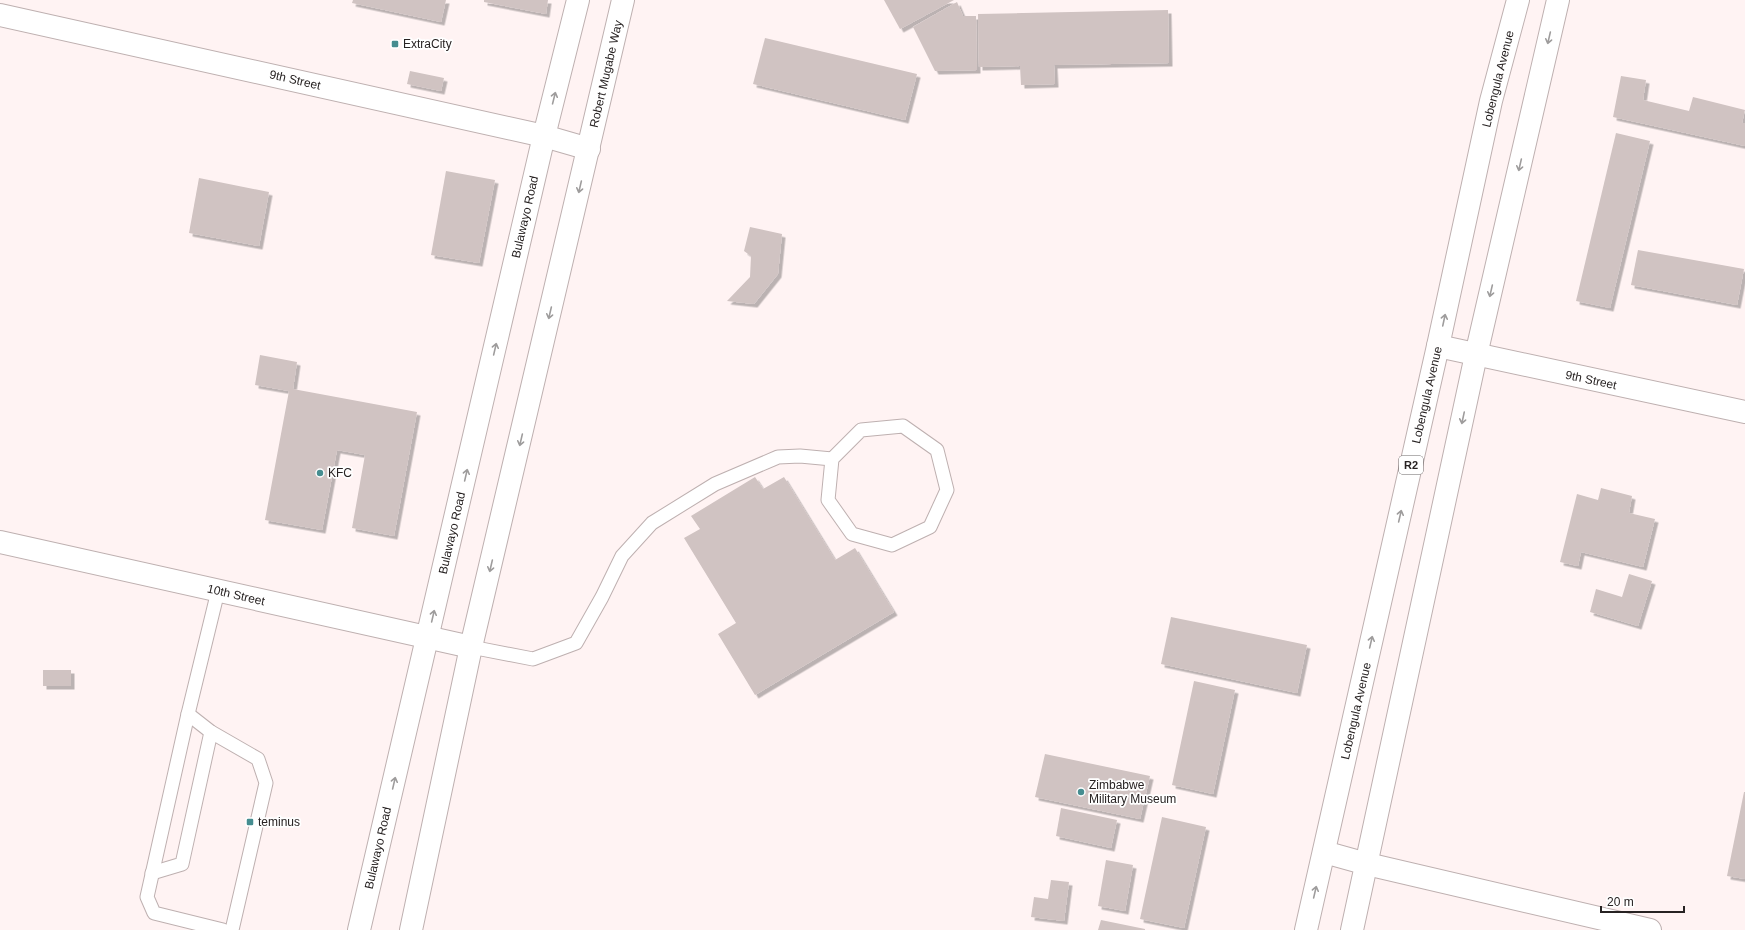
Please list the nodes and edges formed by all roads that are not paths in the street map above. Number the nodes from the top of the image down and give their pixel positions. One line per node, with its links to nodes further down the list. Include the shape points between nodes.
1 (578, 0): 6 (main road, one-way to 1)
2 (623, 0): 7 (main road, Robert Mugabe Way)
3 (1518, 0): 8 (main road, Lobengula Avenue / R2, one-way to 3, via 1492,101)
4 (1558, 0): 9 (main road, one-way to 9)
5 (0, 14): 6 (main road, 9th Street)
6 (544, 136): 7 (main road, 9th Street); 14 (main road, Bulawayo Road, one-way to 6)
7 (589, 149): 15 (main road, one-way to 15)
8 (1438, 346): 9 (main road, 9th Street); 18 (main road, Lobengula Avenue / R2, one-way to 8)
9 (1476, 355): 10 (main road, 9th Street); 19 (main road, one-way to 19)
10 (1745, 412)
11 (832, 459): 11 (lane, via 861,430 903,426 936,450 947,490 930,527 892,545 852,534 828,500); 15 (lane, via 778,456 715,484 652,523 622,556 576,643 533,659)
12 (0, 542): 13 (main road, 10th Street)
13 (218, 591): 14 (main road, 10th Street); 16 (lane)
14 (428, 639): 15 (main road, 10th Street); 23 (main road, Bulawayo Road, one-way to 14)
15 (471, 647): 24 (main road)
16 (188, 714): 17 (lane); 20 (lane)
17 (212, 732): 20 (lane, via 182,864); 22 (lane, via 258,759 266,783)
18 (1324, 852): 19 (main road); 25 (main road, Lobengula Avenue / R2, one-way to 18)
19 (1367, 864): 26 (main road); 27 (main road)
20 (152, 873): 21 (lane, via 147,897 154,913)
21 (223, 930)
22 (232, 930)
23 (359, 930)
24 (411, 930)
25 (1306, 930)
26 (1352, 930)
27 (1650, 930)

